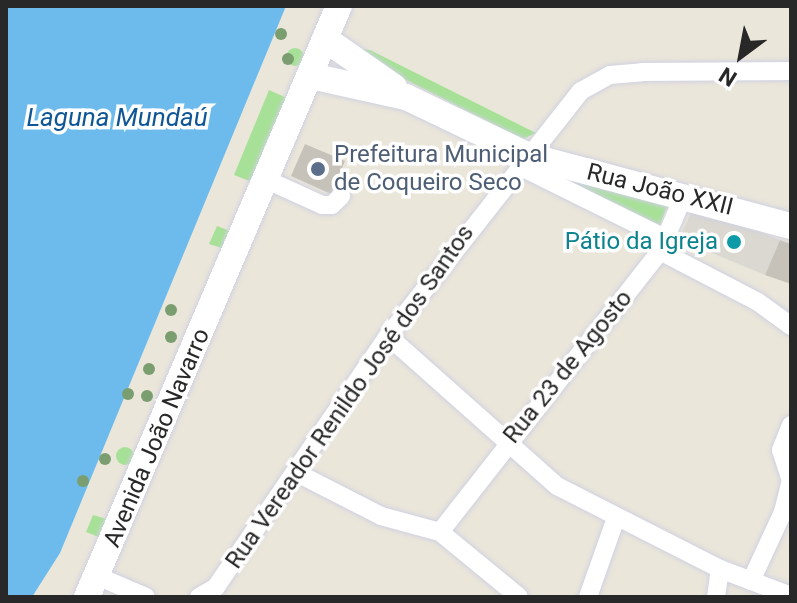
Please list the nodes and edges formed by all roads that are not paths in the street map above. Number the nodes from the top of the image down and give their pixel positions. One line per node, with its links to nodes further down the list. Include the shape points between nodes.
1 (339, 6): 2 (street, Avenida João Navarro)
2 (325, 39): 4 (street, Avenida João Navarro); 5 (street)
3 (791, 71): 6 (street, Rua Vereador Renildo José dos Santos, via 610,75 581,91)
4 (311, 76): 5 (street); 7 (street, Avenida João Navarro)
5 (406, 97): 6 (street, Rua João XXII)
6 (524, 161): 8 (street, Rua João XXII); 11 (street); 13 (street, Rua Vereador Renildo José dos Santos)
7 (267, 180): 9 (street, via 322,205 332,205); 22 (street, Avenida João Navarro)
8 (684, 195): 10 (street, Rua João XXII); 11 (street, Rua 23 de Agosto)
9 (341, 196)
10 (791, 226)
11 (664, 245): 12 (street); 15 (street, Rua 23 de Agosto)
12 (791, 326)
13 (388, 336): 15 (street); 16 (street, Rua Vereador Renildo José dos Santos)
14 (791, 425): 17 (street, via 781,450)
15 (507, 441): 18 (street, via 557,486); 19 (street, Rua 23 de Agosto)
16 (297, 473): 19 (street, via 381,516); 25 (street, Rua Vereador Renildo José dos Santos, via 216,587)
17 (791, 480): 21 (street, via 783,512)
18 (616, 518): 20 (street); 27 (street)
19 (440, 532): 26 (street)
20 (720, 569): 21 (street); 28 (street)
21 (751, 581): 23 (street)
22 (92, 586): 24 (street)
23 (791, 596)
24 (146, 597)
25 (199, 597)
26 (519, 597)
27 (588, 597)
28 (716, 597)

